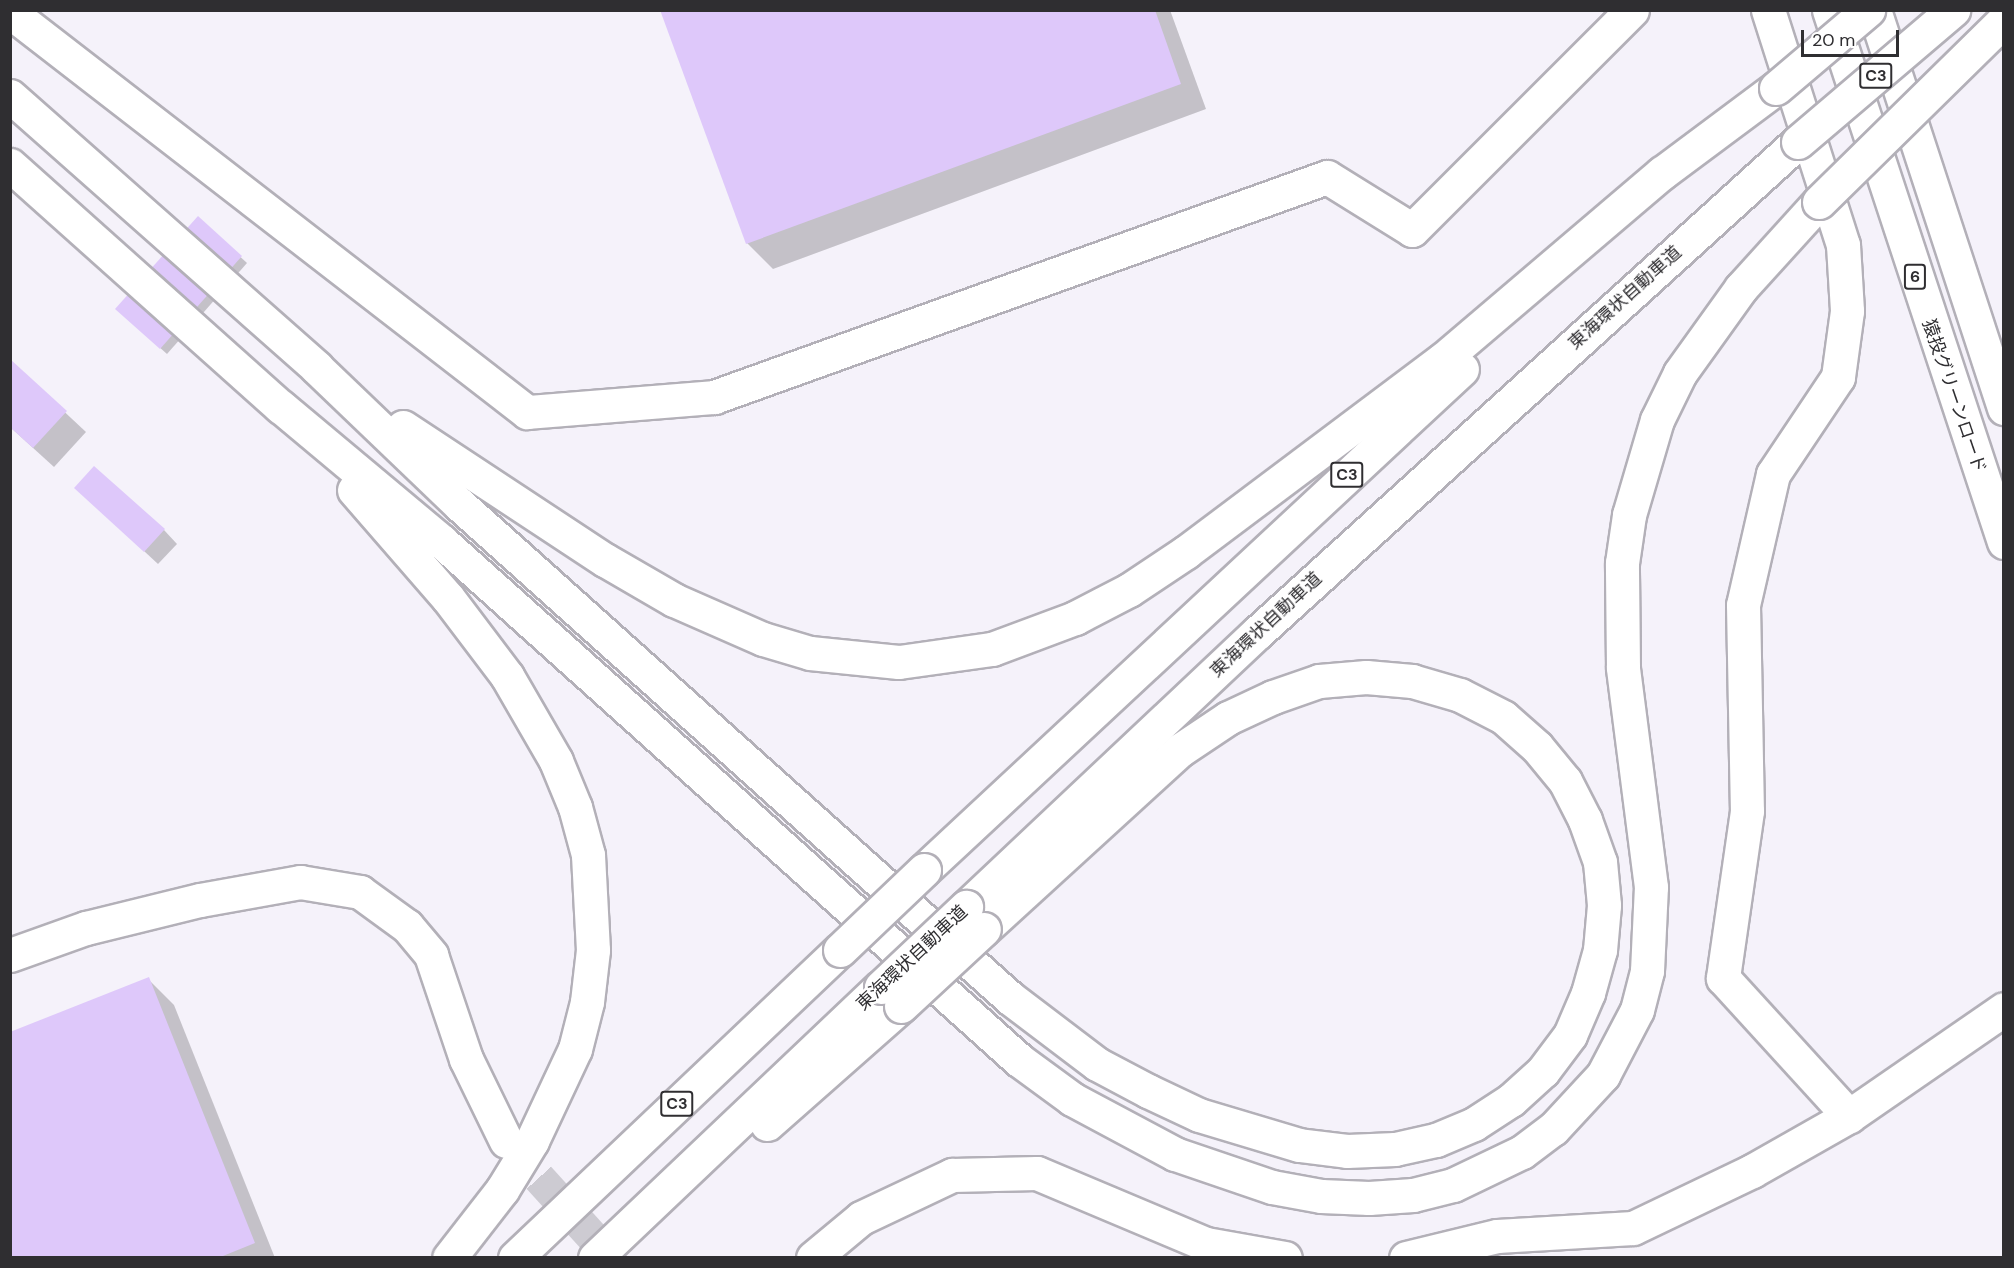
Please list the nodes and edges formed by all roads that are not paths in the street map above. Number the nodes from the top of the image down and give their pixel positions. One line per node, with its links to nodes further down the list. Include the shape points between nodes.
1 (1632, 10): 7 (main road, via 1412,230 1327,177 714,397 527,412)
2 (1768, 10): 20 (main road, via 1843,245 1847,311 1838,377 1773,474 1743,605 1747,811 1724,978)
3 (1829, 10): 15 (main road, 猿投グリーンロード / 6)
4 (1868, 10): 9 (main road, C3, bridge)
5 (1874, 10): 14 (main road)
6 (1953, 10): 16 (main road, 東海環状自動車道 / C3, bridge, via 1798,142 1258,632)
7 (14, 15)
8 (2004, 20): 13 (main road, bridge, via 1819,202 1741,288 1680,373 1654,429 1629,515 1622,564 1623,667 1651,887 1647,971 1637,1010 1603,1075 1552,1129 1488,1170 1453,1185 1413,1195 1321,1196 1272,1187 1175,1154 1072,1099 968,1017 441,541)
9 (1776, 88): 12 (main road, via 1662,173 1442,360 1186,552 1128,590 1075,618 992,649 899,662 857,660 801,650 717,620 605,560); 23 (main road, C3, bridge, via 1430,399)
10 (10, 96): 12 (main road)
11 (10, 165): 13 (main road)
12 (317, 368): 16 (main road, via 460,505 1010,998 1097,1064 1199,1115 1299,1145 1347,1151 1416,1144 1474,1124 1511,1100 1543,1071 1570,1035 1600,950 1604,906 1600,862 1586,820 1565,781 1537,747 1503,717 1460,695 1412,681 1366,677 1319,681 1228,718 1180,750)
13 (281, 407): 22 (main road, via 448,598 507,676 556,762 575,807 588,855 593,950 575,1049 532,1141 502,1190)
14 (2004, 408)
15 (2004, 542)
16 (975, 918): 18 (main road, 東海環状自動車道 / C3, bridge)
17 (10, 955): 21 (main road, via 86,928 211,898 300,882 360,892 407,926 431,955 471,1070)
18 (891, 997): 24 (main road, 東海環状自動車道 / C3); 25 (main road)
19 (2004, 1009): 20 (main road)
20 (1850, 1116): 28 (main road, via 1752,1172 1633,1228 1497,1236)
21 (506, 1141)
22 (449, 1257)
23 (515, 1257)
24 (595, 1257)
25 (614, 1257)
26 (813, 1257): 27 (main road, via 861,1218 952,1175 1037,1173 1206,1244)
27 (1285, 1257)
28 (1406, 1257)

